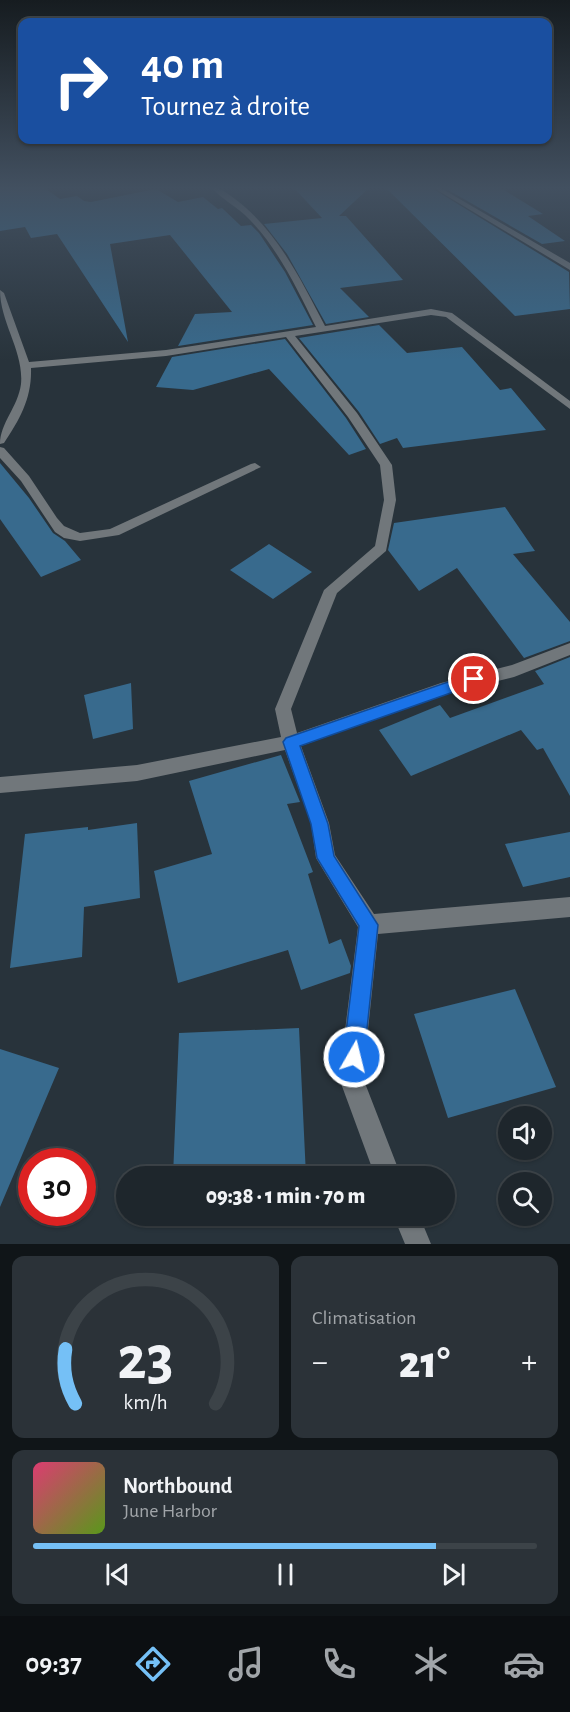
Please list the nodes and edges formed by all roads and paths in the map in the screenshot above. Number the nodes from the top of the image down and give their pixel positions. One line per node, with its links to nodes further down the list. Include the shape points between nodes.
1 (277, 245): 5 (street)
2 (533, 245): 3 (street)
3 (570, 267)
4 (0, 293): 7 (street)
5 (321, 327): 6 (street); 8 (street, via 431,312 449,315)
6 (288, 333): 7 (street, via 166,353); 13 (street, via 353,414 386,465 390,500 381,548 331,590 283,709)
7 (27, 365): 9 (street, via 27,390 14,423)
8 (570, 406)
9 (0, 441)
10 (0, 451): 11 (street, via 27,481 56,527 75,537 114,532)
11 (255, 467)
12 (570, 649): 13 (street, via 514,671 441,689)
13 (291, 742): 14 (street, via 137,773); 16 (street, via 320,824 326,858)
14 (0, 785)
15 (570, 907): 16 (street)
16 (369, 925): 17 (street, via 351,1078)
17 (384, 1166)
18 (410, 1226): 19 (street)
19 (418, 1244)

